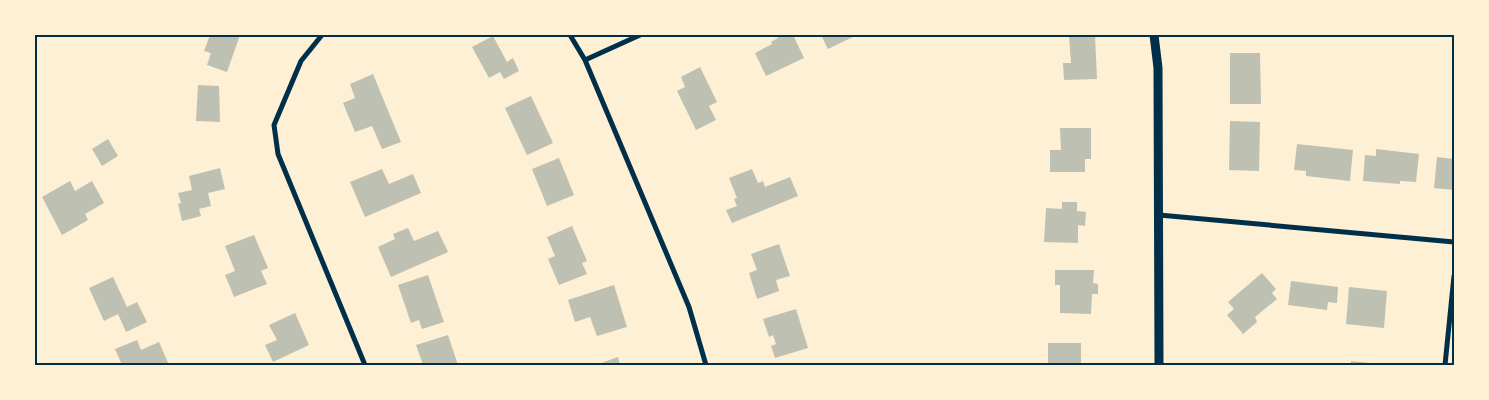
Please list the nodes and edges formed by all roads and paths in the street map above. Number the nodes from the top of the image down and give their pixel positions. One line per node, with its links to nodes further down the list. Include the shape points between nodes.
1 (322, 35): 9 (street, via 301,60 274,125 278,154)
2 (570, 35): 5 (street)
3 (640, 35): 5 (street)
4 (1154, 35): 6 (street, via 1158,68)
5 (585, 60): 10 (street, via 689,307)
6 (1159, 215): 7 (street); 11 (street)
7 (1454, 242)
8 (1454, 276): 12 (street)
9 (365, 365)
10 (706, 365)
11 (1159, 365)
12 (1445, 365)

